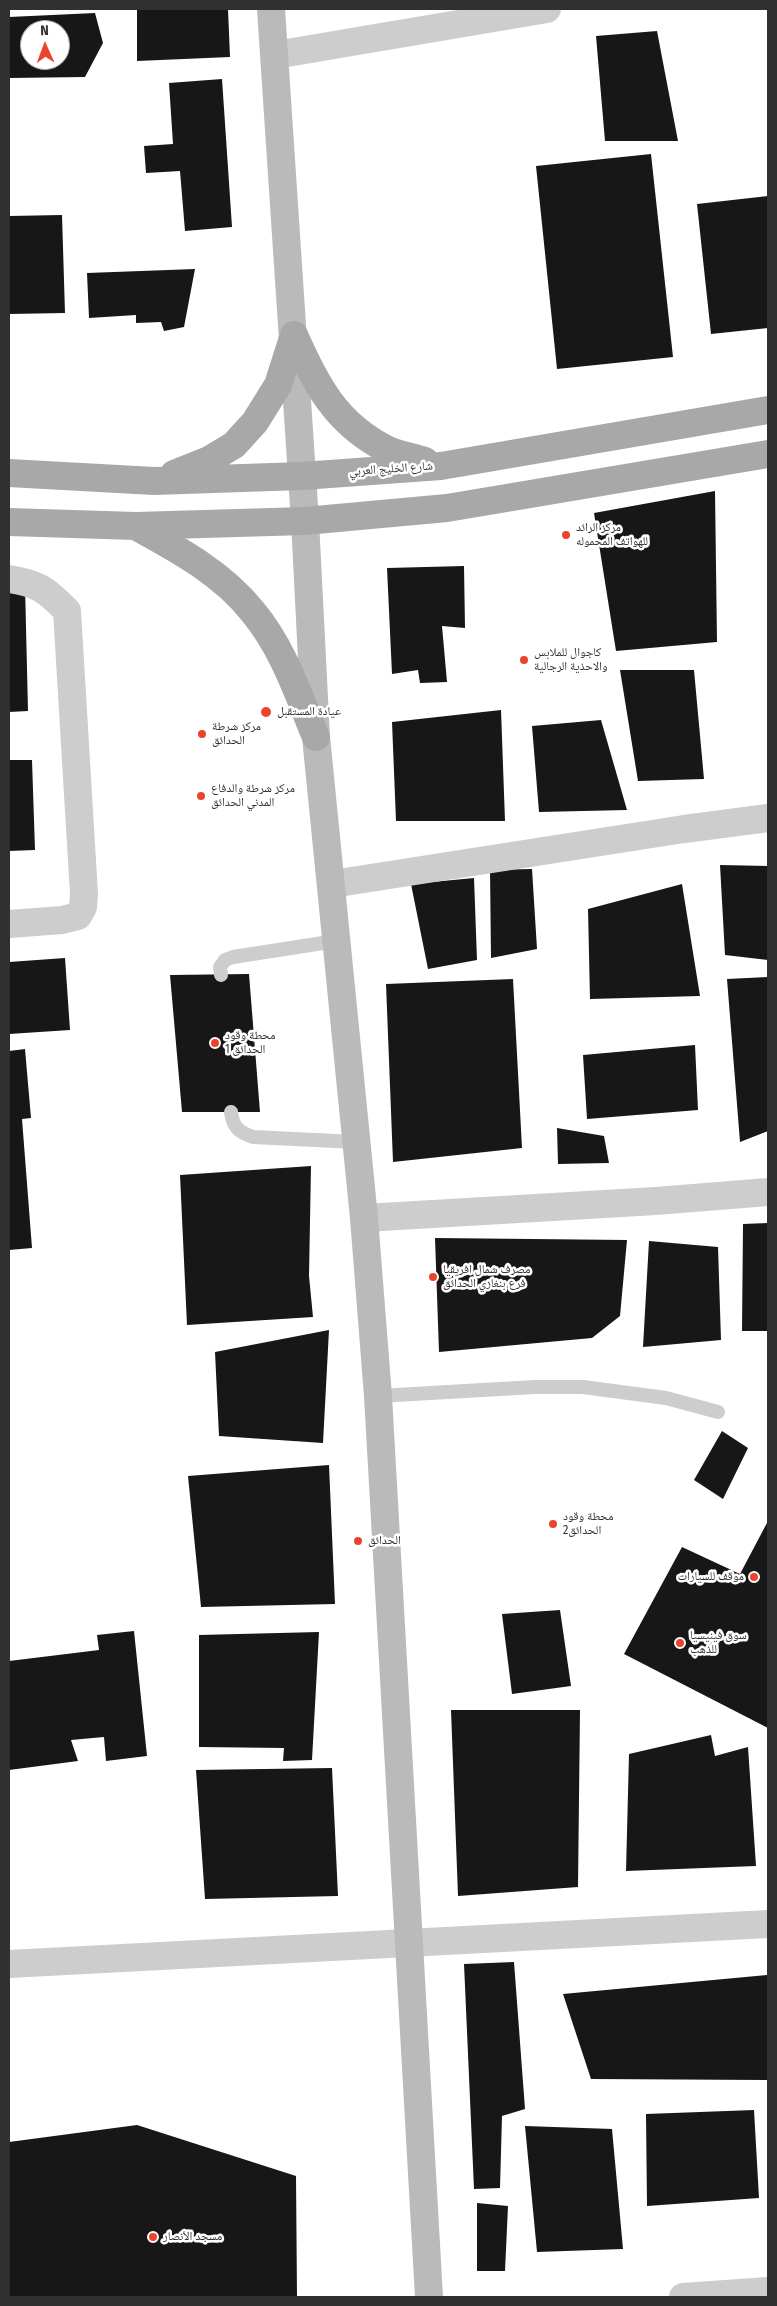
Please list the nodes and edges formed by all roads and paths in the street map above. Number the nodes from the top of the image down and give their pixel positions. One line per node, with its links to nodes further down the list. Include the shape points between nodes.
1 (271, 9): 3 (main road)
2 (547, 9): 3 (street)
3 (275, 54): 4 (main road)
4 (294, 335): 7 (main road, via 312,377 337,412 363,435 389,450); 9 (main road); 10 (main road, via 278,385 255,422 234,445 209,460)
5 (768, 410): 7 (main road, شارع الخليج العربي)
6 (768, 454): 11 (main road, via 448,508)
7 (441, 466): 9 (main road, شارع الخليج العربي)
8 (9, 473): 10 (main road, شارع الخليج العربي)
9 (302, 476): 10 (main road, شارع الخليج العربي); 11 (main road)
10 (154, 481)
11 (306, 521): 13 (main road); 15 (main road)
12 (9, 522): 13 (main road)
13 (136, 526): 15 (main road, via 200,564 253,611 276,646)
14 (9, 579): 18 (street, via 48,591 66,610 84,894 78,916)
15 (316, 737): 17 (main road)
16 (768, 818): 17 (street)
17 (332, 884): 19 (main road)
18 (9, 924)
19 (336, 941): 20 (lane, via 224,960); 22 (main road)
20 (221, 974)
21 (231, 1112): 22 (lane, via 232,1124 240,1133 253,1137)
22 (356, 1142): 24 (main road)
23 (768, 1192): 24 (street)
24 (364, 1218): 25 (main road)
25 (378, 1396): 26 (lane, via 583,1387 666,1398); 28 (main road)
26 (718, 1412)
27 (768, 1924): 28 (street)
28 (407, 1943): 29 (street); 31 (main road)
29 (9, 1964)
30 (768, 2291): 32 (street)
31 (429, 2297)
32 (683, 2297)

